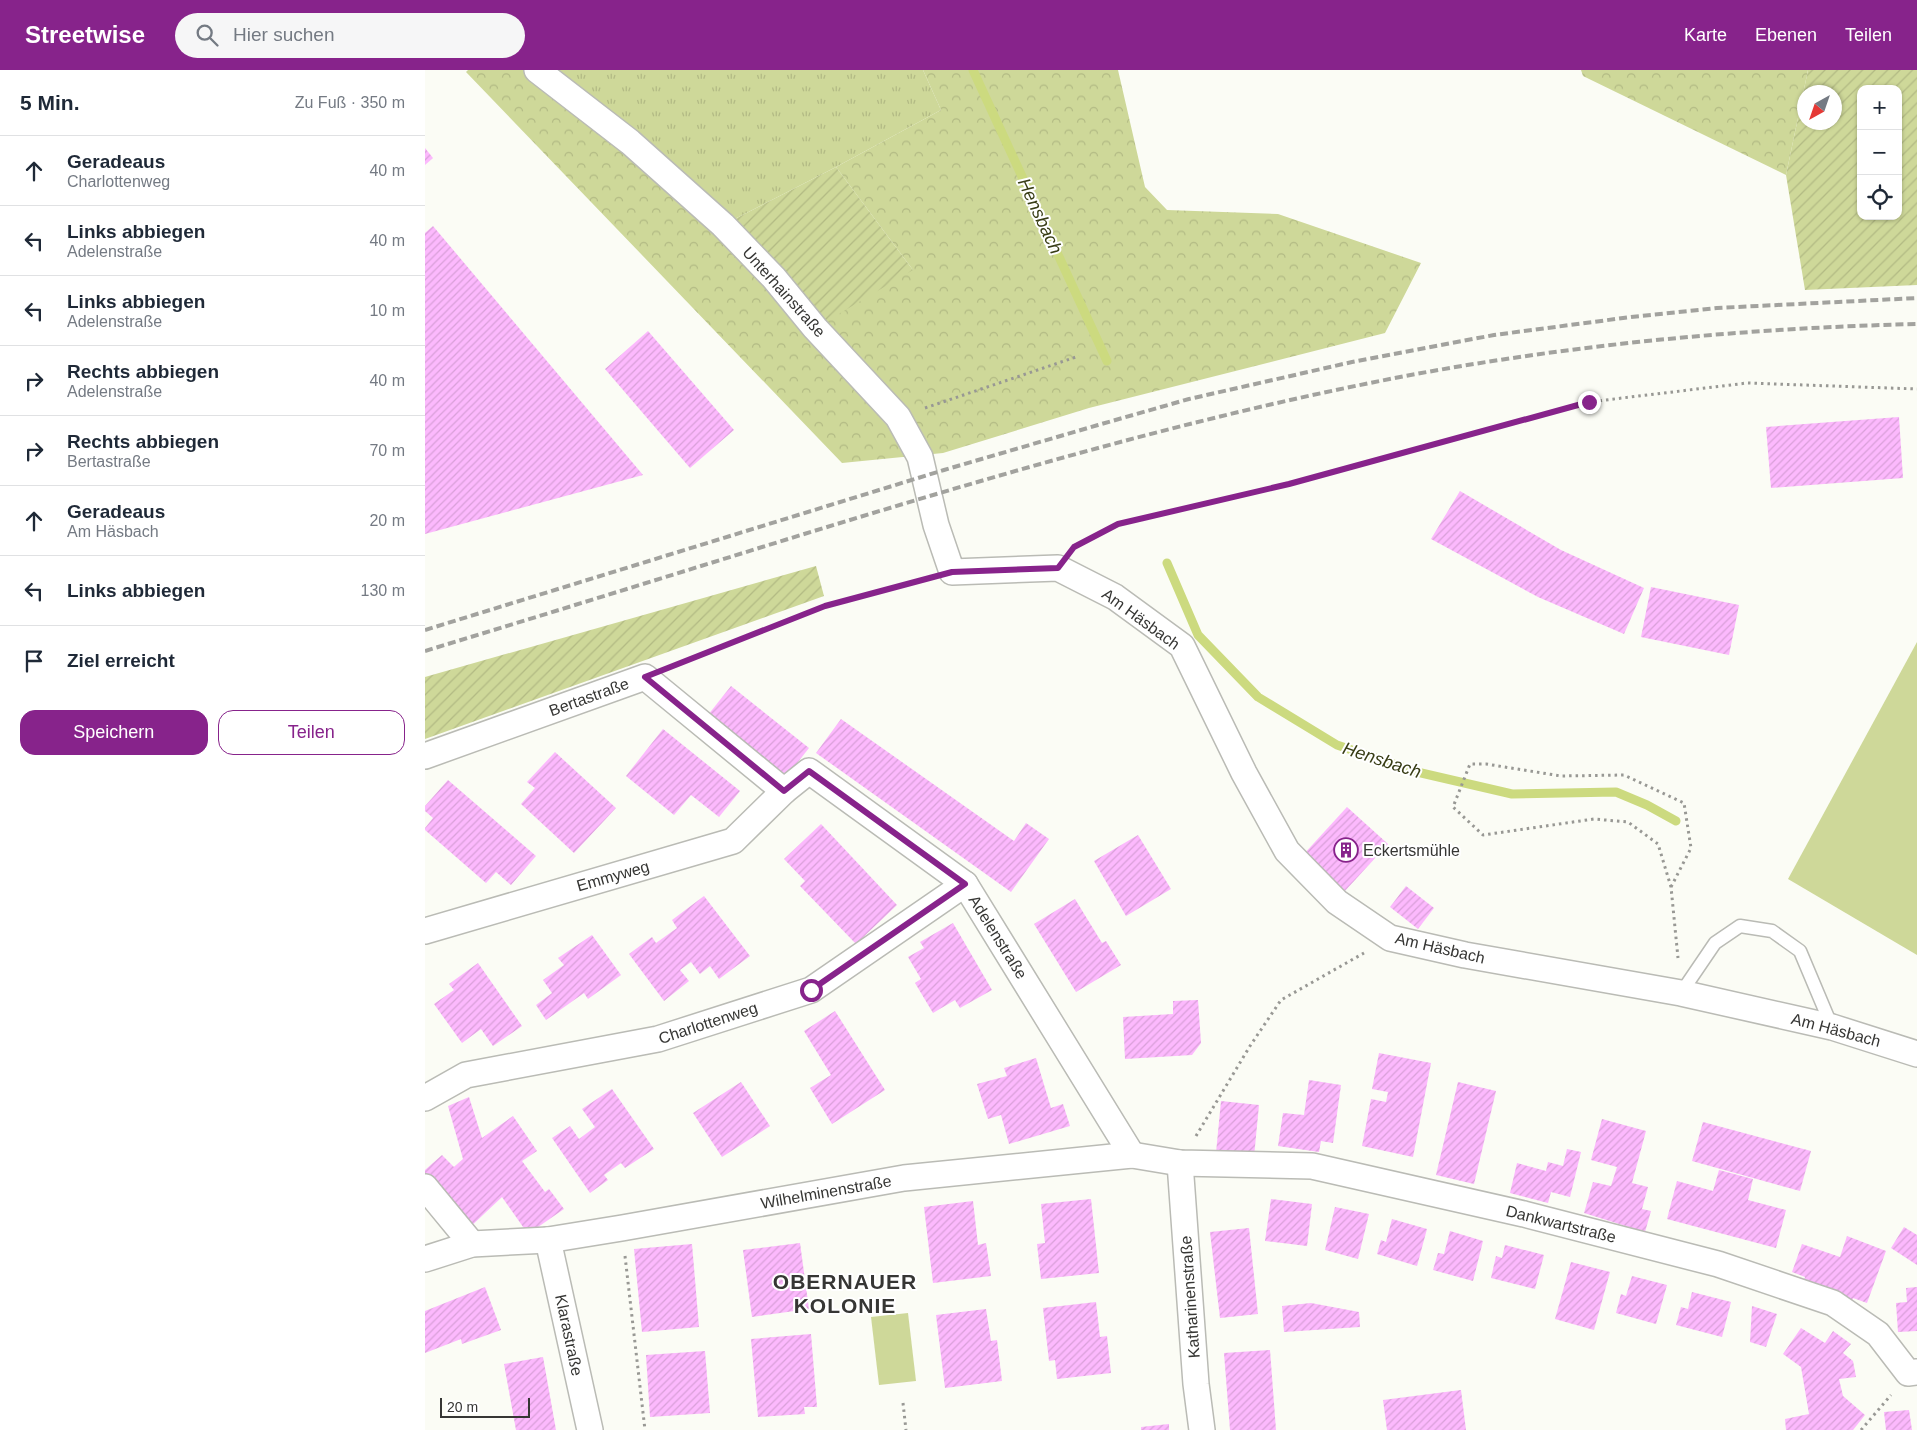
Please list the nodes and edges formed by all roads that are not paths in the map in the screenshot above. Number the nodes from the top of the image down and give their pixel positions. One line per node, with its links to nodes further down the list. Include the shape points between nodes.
1 (537, 70): 2 (street, Unterhainstraße, via 630,142 723,225 898,417 920,457 936,525)
2 (952, 572): 7 (street, Am Häsbach, via 1058,568 1115,597 1182,646 1287,852 1337,902 1390,938 1465,955)
3 (425, 756): 4 (street, Bertastraße, via 645,677)
4 (784, 791): 5 (street, Adelenstraße, via 809,771); 6 (street, Emmyweg, via 733,841)
5 (965, 884): 10 (street, Charlottenweg, via 811,990 658,1039 466,1075); 11 (street, Adelenstraße)
6 (425, 931)
7 (1681, 994): 8 (street, Am Häsbach); 8 (lane, via 1715,942 1740,926 1772,931 1800,950)
8 (1832, 1027): 9 (street, Am Häsbach)
9 (1917, 1054)
10 (425, 1098)
11 (1132, 1155): 12 (street, Wilhelminenstraße); 14 (street, Wilhelminenstraße, via 904,1178)
12 (1180, 1163): 17 (street, Dankwartstraße, via 1312,1166 1525,1214 1717,1264 1833,1303 1878,1334); 19 (street, Katharinenstraße)
13 (425, 1187): 15 (street)
14 (548, 1240): 15 (street, Wilhelminenstraße); 18 (street, Klarastraße)
15 (472, 1244): 16 (street, Wilhelminenstraße)
16 (425, 1259)
17 (1913, 1372)
18 (590, 1430)
19 (1202, 1430)

